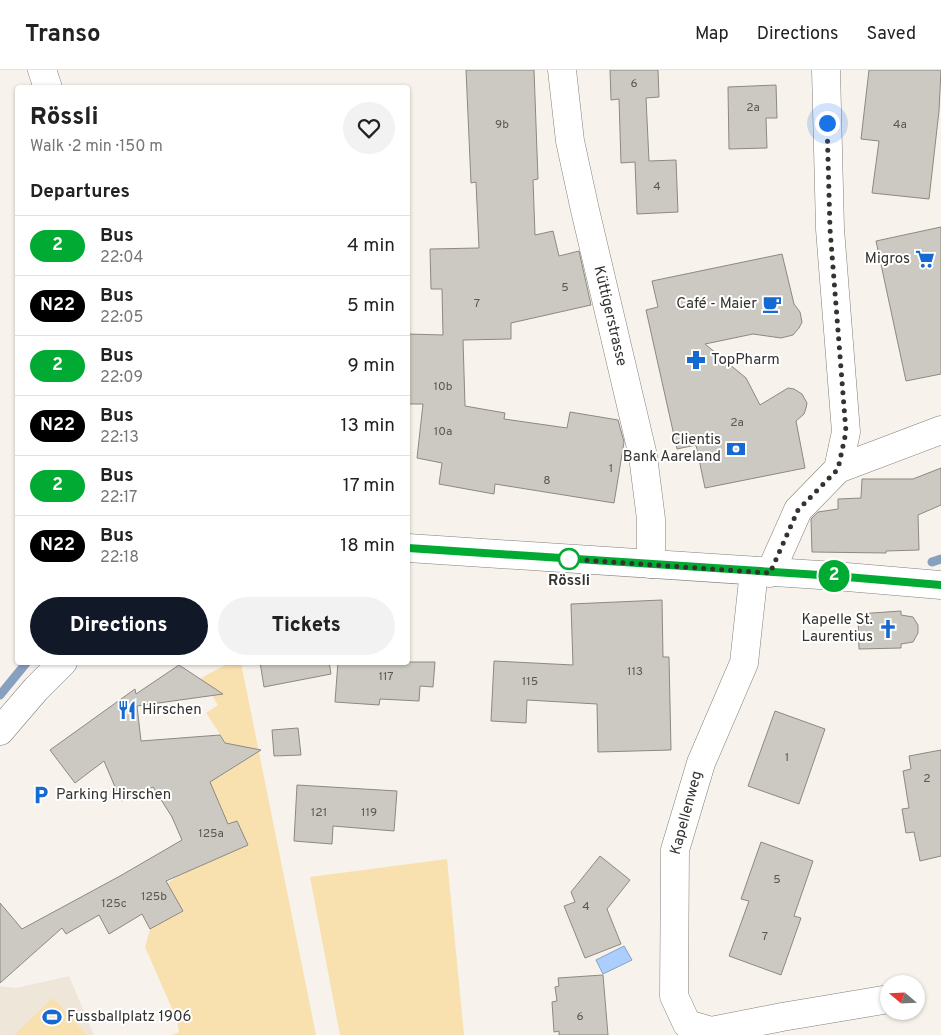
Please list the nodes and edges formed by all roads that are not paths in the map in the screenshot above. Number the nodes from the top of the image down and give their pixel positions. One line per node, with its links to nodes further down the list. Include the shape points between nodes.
1 (42, 70): 4 (street)
2 (562, 70): 8 (street, Küttigerstrasse, via 574,158 643,456 651,519)
3 (826, 70): 6 (street, via 830,229 846,432)
4 (47, 85)
5 (941, 430): 6 (street)
6 (838, 469): 9 (street, Kapellenweg, via 798,510)
7 (410, 548): 8 (street)
8 (651, 564): 9 (street)
9 (762, 572): 10 (street); 15 (street, Kapellenweg, via 744,663 701,763 675,850 674,996)
10 (941, 585)
11 (60, 665): 12 (street)
12 (0, 731)
13 (880, 1001): 14 (street, Kapellenweg)
14 (783, 1026): 15 (street, Kapellenweg)
15 (679, 1030)

